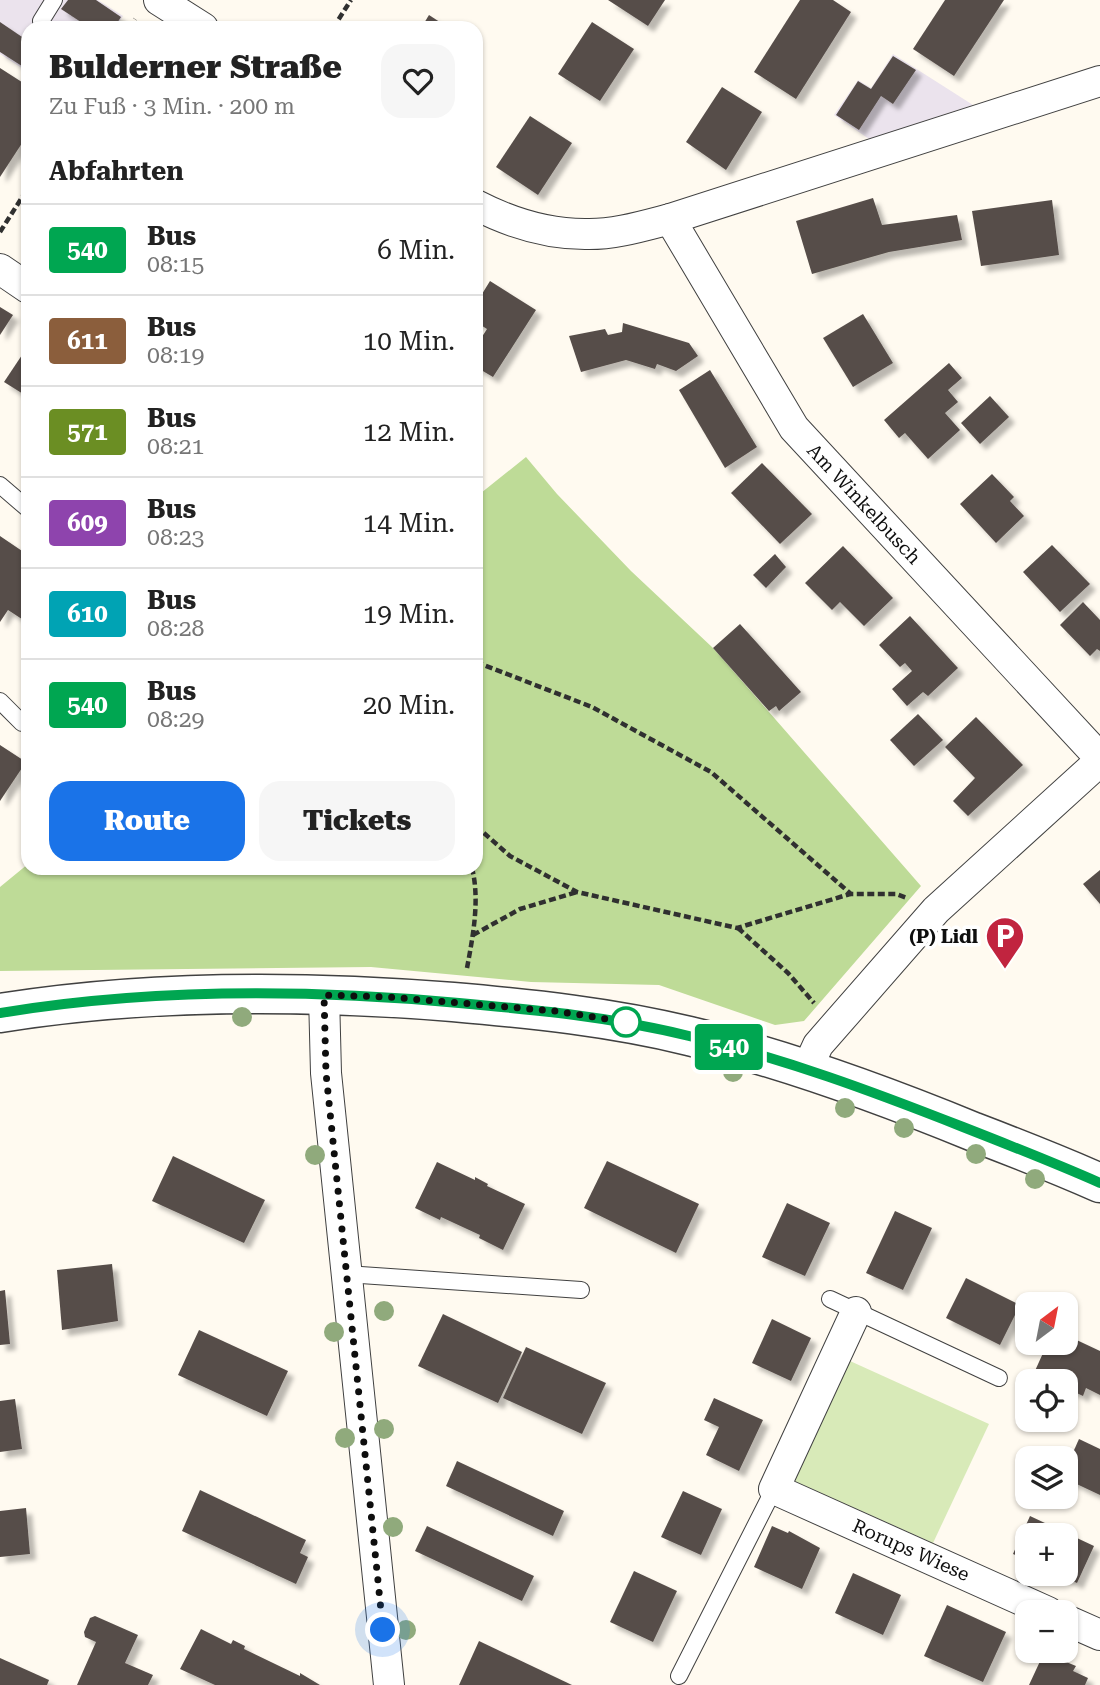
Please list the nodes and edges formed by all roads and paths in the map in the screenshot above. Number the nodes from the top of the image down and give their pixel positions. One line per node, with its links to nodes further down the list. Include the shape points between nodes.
1 (54, 0): 4 (lane)
2 (159, 0): 5 (street)
3 (351, 0): 6 (path)
4 (41, 21)
5 (192, 21)
6 (338, 21)
7 (1100, 81): 10 (street)
8 (21, 199): 11 (path)
9 (483, 208): 10 (street, via 510,221 586,234)
10 (670, 219): 19 (street, Am Winkelbusch, via 794,428)
11 (0, 232)
12 (0, 269): 13 (street)
13 (21, 283)
14 (0, 485): 15 (lane)
15 (21, 503)
16 (483, 665): 23 (path, via 592,707 711,772)
17 (0, 701): 18 (lane)
18 (21, 722)
19 (1100, 759): 24 (street, Am Winkelbusch)
20 (483, 832): 22 (path, via 510,856)
21 (473, 875): 26 (path)
22 (577, 892): 25 (path); 26 (path, via 520,909)
23 (851, 894): 24 (path, via 896,894); 25 (path)
24 (936, 910): 30 (street, Am Winkelbusch)
25 (737, 928): 30 (path, via 788,973)
26 (473, 935): 27 (path)
27 (464, 978)
28 (324, 995): 29 (street, via 133,998); 31 (street, via 555,1011 690,1036); 33 (street, via 326,1073)
29 (0, 1013)
30 (835, 1027): 31 (street, Am Winkelbusch, via 818,1045)
31 (807, 1069): 32 (street)
32 (1100, 1183)
33 (346, 1274): 34 (lane); 42 (street)
34 (581, 1290)
35 (843, 1305): 36 (lane); 37 (street)
36 (999, 1378)
37 (774, 1489): 38 (street, Rorups Wiese); 41 (lane)
38 (1021, 1600)
39 (1078, 1625): 40 (street)
40 (1100, 1635)
41 (679, 1676)
42 (389, 1685)

